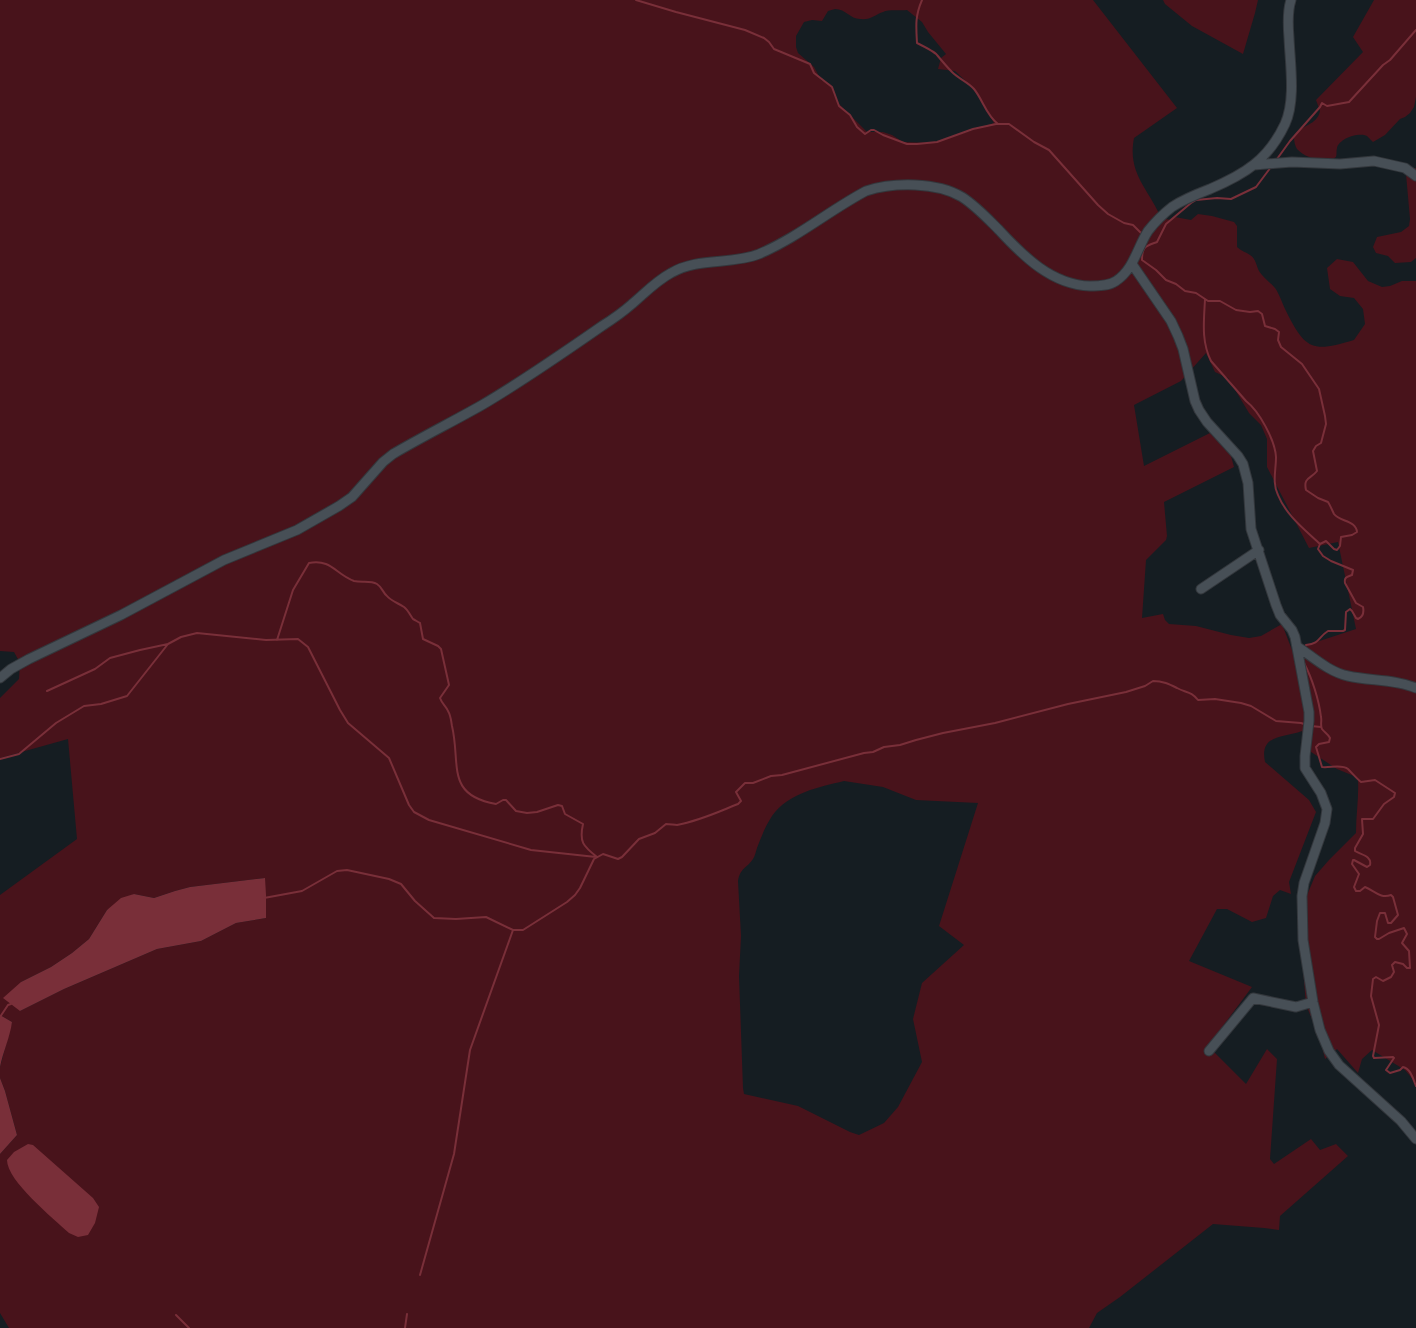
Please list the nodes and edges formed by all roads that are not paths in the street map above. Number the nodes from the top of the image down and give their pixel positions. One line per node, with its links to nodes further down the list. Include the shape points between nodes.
1 (1291, 0): 2 (street, via 1288,25 1290,106 1286,122 1267,153)
2 (1254, 165): 3 (street, via 1374,161 1405,168); 4 (street, via 1185,199 1162,216 1149,231)
3 (1416, 176)
4 (1132, 264): 5 (street, via 1178,336 1199,410 1243,464 1248,483 1251,529); 8 (street, via 1114,282 1080,286 1043,270 984,214 949,191 934,187 896,186 866,191 778,245 757,254 705,262 672,272 604,326 516,384 393,454 352,497 339,506 297,530 240,553 29,659)
5 (1259, 550): 6 (street); 7 (street, via 1280,616 1292,630)
6 (1201, 589)
7 (1298, 647): 9 (street, via 1341,674); 10 (street, via 1309,712 1305,768 1327,809 1302,896 1303,940)
8 (0, 678)
9 (1416, 688)
10 (1313, 1002): 11 (street, via 1296,1008 1253,998); 12 (street, via 1324,1042 1339,1065 1401,1120)
11 (1209, 1051)
12 (1416, 1139)

